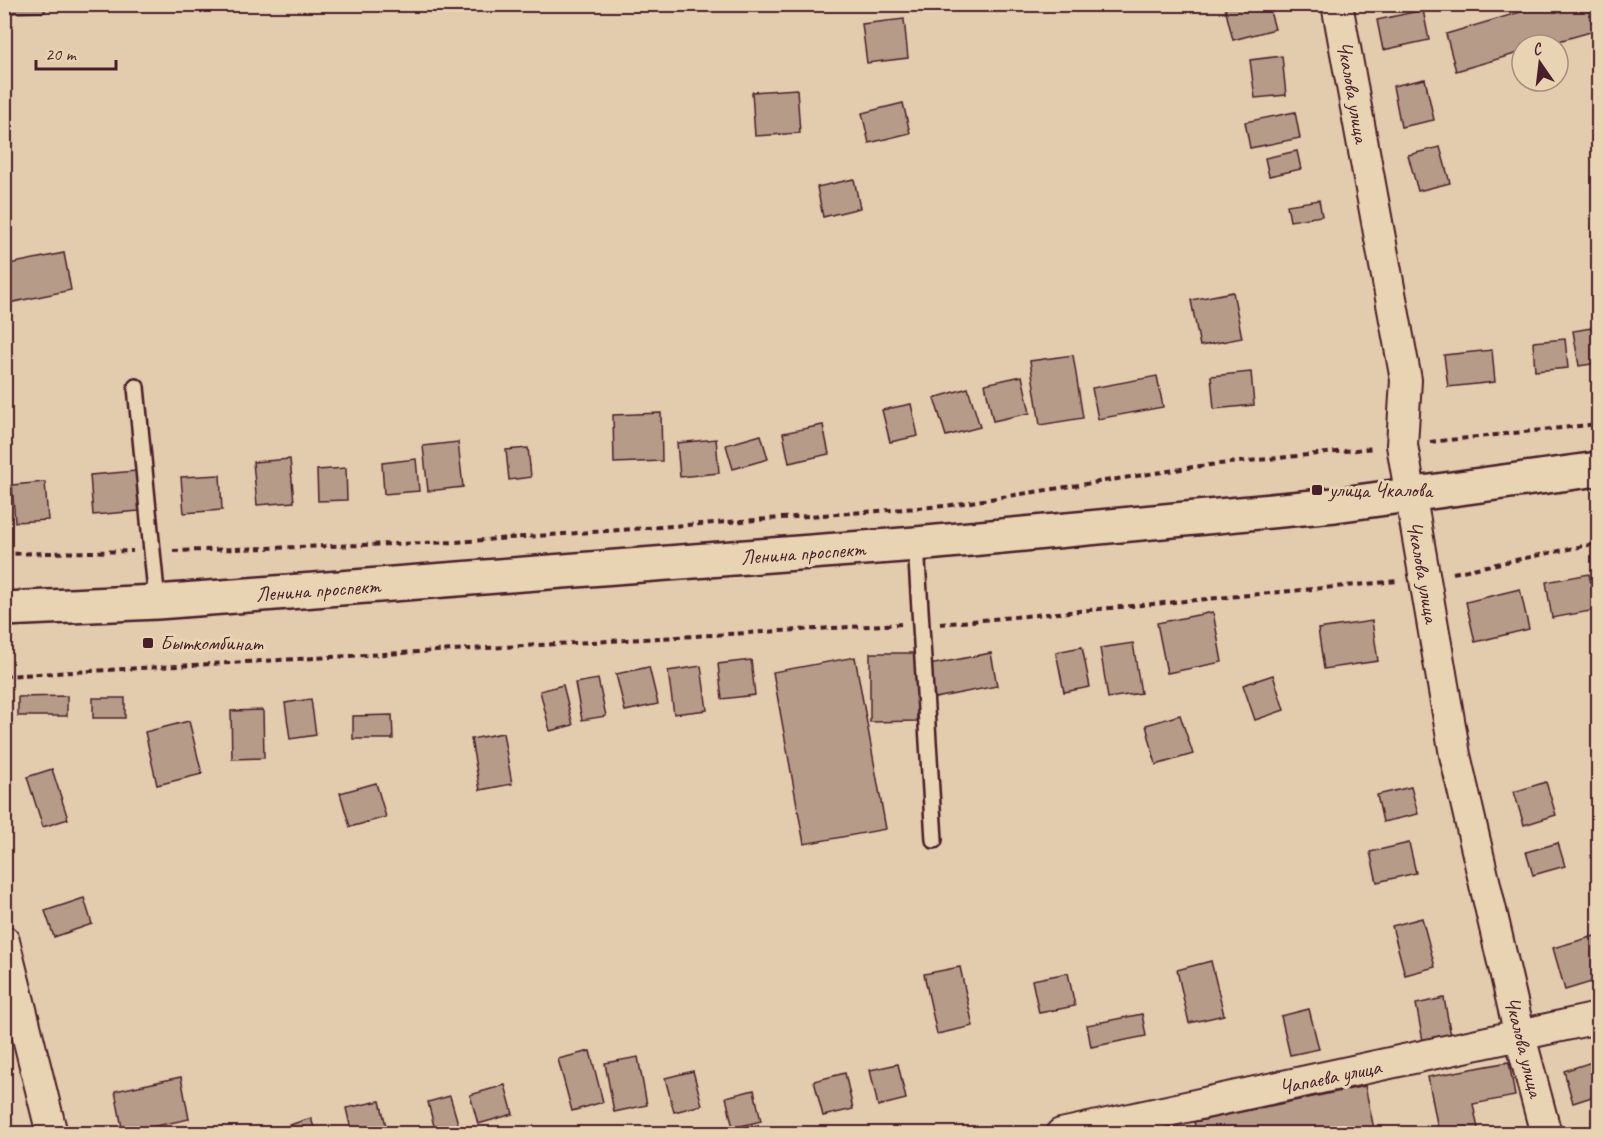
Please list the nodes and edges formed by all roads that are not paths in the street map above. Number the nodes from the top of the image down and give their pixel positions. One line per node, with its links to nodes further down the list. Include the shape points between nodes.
1 (1336, 4): 4 (street, Чкалова улица, via 1406,381 1402,445)
2 (136, 387): 6 (lane)
3 (1599, 469): 4 (main road, Ленина проспект)
4 (1410, 495): 5 (main road, Ленина проспект); 11 (street, Чкалова улица, via 1455,755)
5 (916, 544): 6 (main road, Ленина проспект); 8 (lane)
6 (157, 602): 7 (main road, Ленина проспект)
7 (4, 609)
8 (934, 840)
9 (4, 941): 12 (street)
10 (1599, 1018): 11 (street, Чапаева улица)
11 (1520, 1036): 13 (street, Чапаева улица); 14 (street, Чкалова улица)
12 (52, 1134)
13 (1061, 1134)
14 (1546, 1134)

